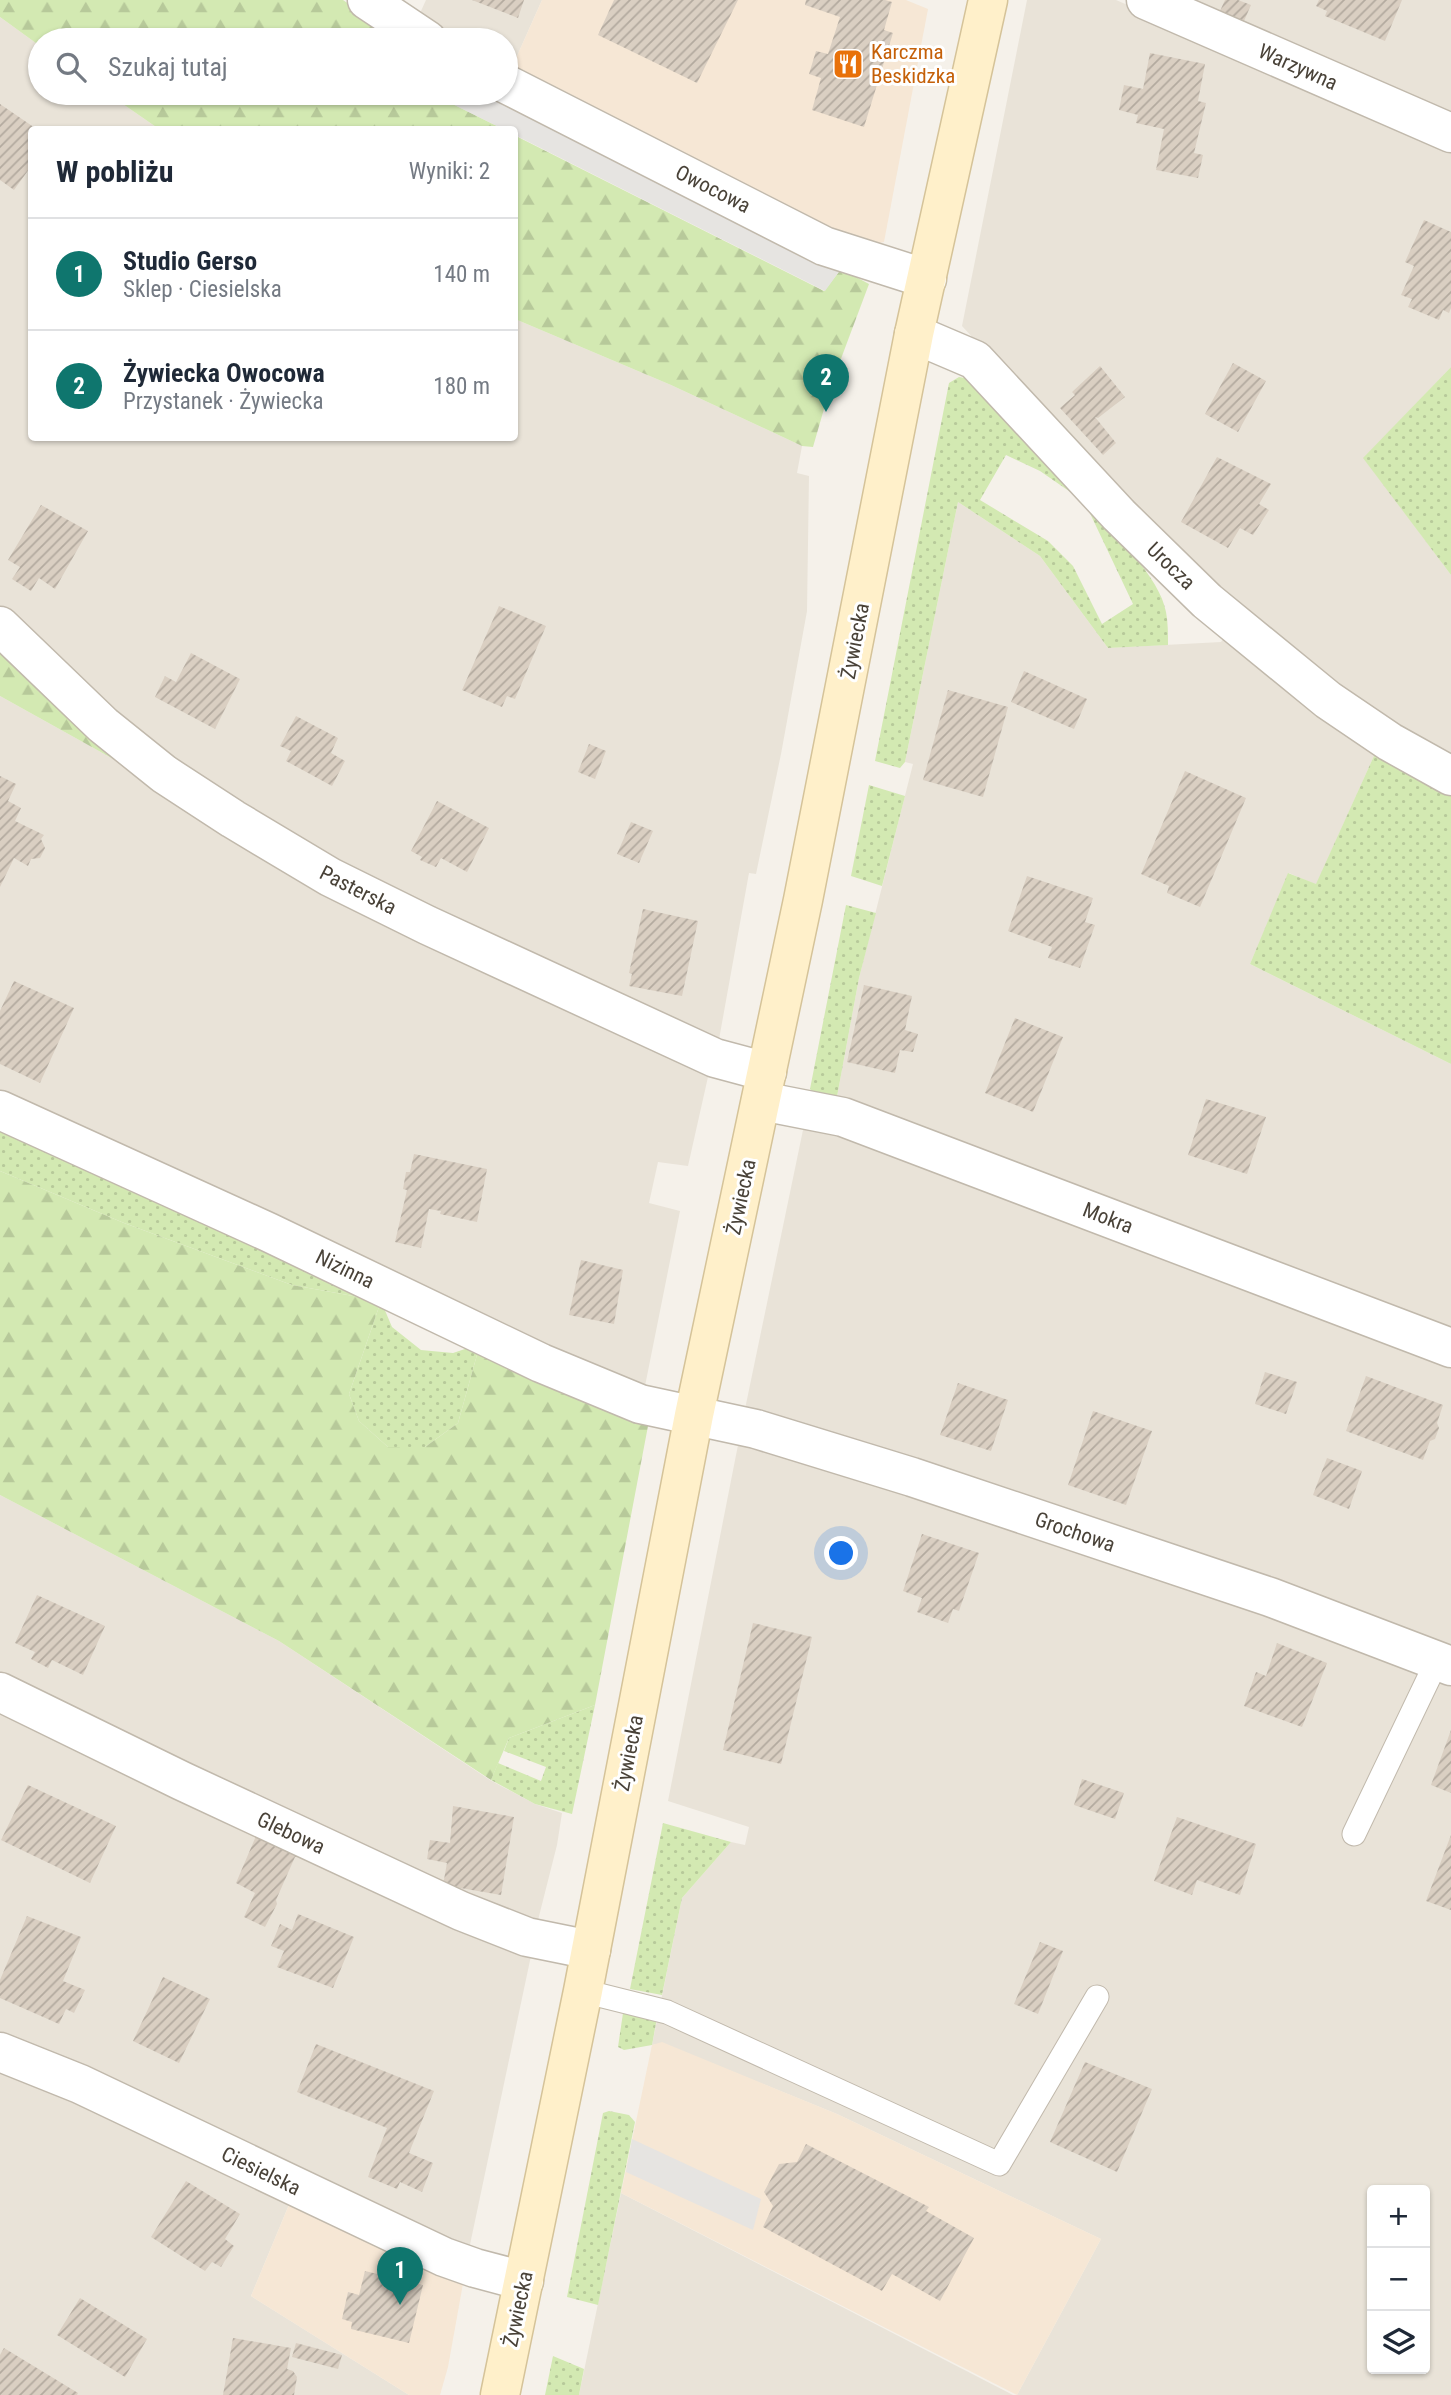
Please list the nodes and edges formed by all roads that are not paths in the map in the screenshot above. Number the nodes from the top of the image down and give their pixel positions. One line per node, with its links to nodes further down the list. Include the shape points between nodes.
1 (367, 0): 4 (street)
2 (988, 0): 7 (main road, Żywiecka)
3 (1146, 0): 6 (street, Warzywna)
4 (409, 28)
5 (518, 89): 7 (street, Owocowa, via 824,246)
6 (1451, 133)
7 (927, 279): 8 (main road, Żywiecka)
8 (914, 334): 10 (street, Urocza, via 975,360 1119,515 1227,618 1328,700); 11 (main road, Żywiecka)
9 (0, 626): 11 (street, Pasterska, via 103,725 164,774 233,819 330,877 715,1058)
10 (1451, 776)
11 (764, 1086): 13 (street, Mokra); 14 (main road, Żywiecka)
12 (0, 1110): 14 (street, Nizinna, via 541,1363 640,1404)
13 (1451, 1348)
14 (694, 1415): 15 (street, Grochowa, via 912,1477 1270,1597); 18 (main road, Żywiecka)
15 (1444, 1664): 17 (lane)
16 (0, 1692): 18 (street, Glebowa, via 461,1911 527,1937)
17 (1354, 1834)
18 (591, 1950): 19 (main road, Żywiecka)
19 (583, 1990): 20 (lane, via 667,2012 999,2164); 22 (main road, Żywiecka)
20 (1097, 1997)
21 (0, 2052): 22 (street, Ciesielska, via 80,2084 444,2257)
22 (524, 2281): 23 (main road, Żywiecka)
23 (500, 2395)

